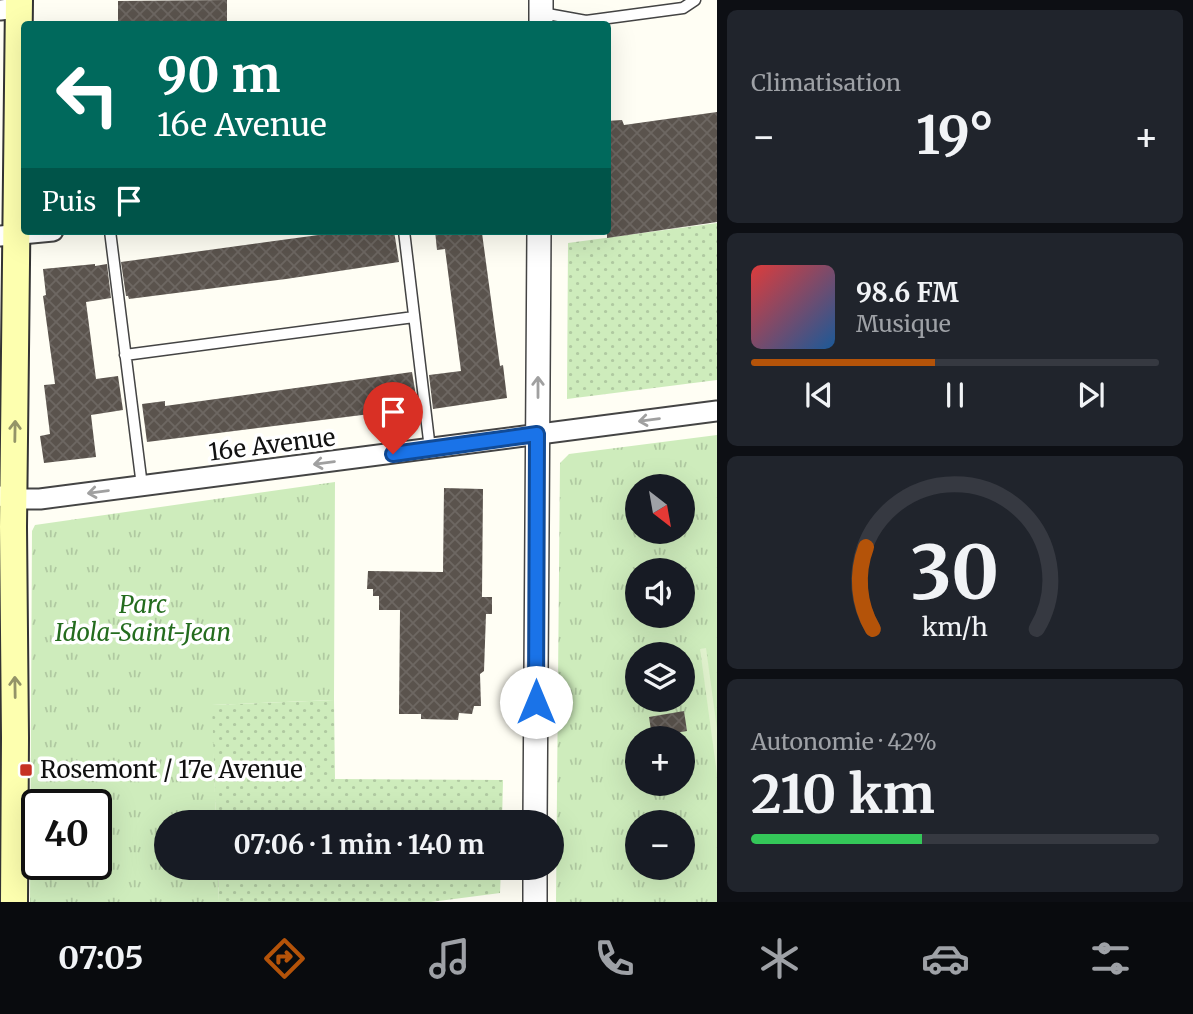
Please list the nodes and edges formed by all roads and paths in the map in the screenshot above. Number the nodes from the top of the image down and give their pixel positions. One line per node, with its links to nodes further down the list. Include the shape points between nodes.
1 (695, 0): 3 (lane, via 684,8 586,21)
2 (13, 6): 7 (main road)
3 (541, 12)
4 (110, 235): 9 (lane)
5 (404, 235): 8 (lane)
6 (538, 235): 11 (street, one-way to 6)
7 (8, 236): 14 (main road, one-way to 7)
8 (414, 317): 9 (lane); 12 (lane)
9 (125, 355): 13 (lane)
10 (717, 411): 11 (street, 16e Avenue, one-way to 11)
11 (537, 434): 12 (street, 16e Avenue); 16 (street)
12 (430, 449): 13 (street, 16e Avenue, one-way to 13)
13 (142, 486): 14 (street, 16e Avenue, one-way to 14, via 35,500)
14 (7, 497): 15 (main road, one-way to 14)
15 (8, 739): 18 (main road)
16 (535, 810)
17 (535, 880): 19 (street)
18 (13, 902)
19 (535, 902)

